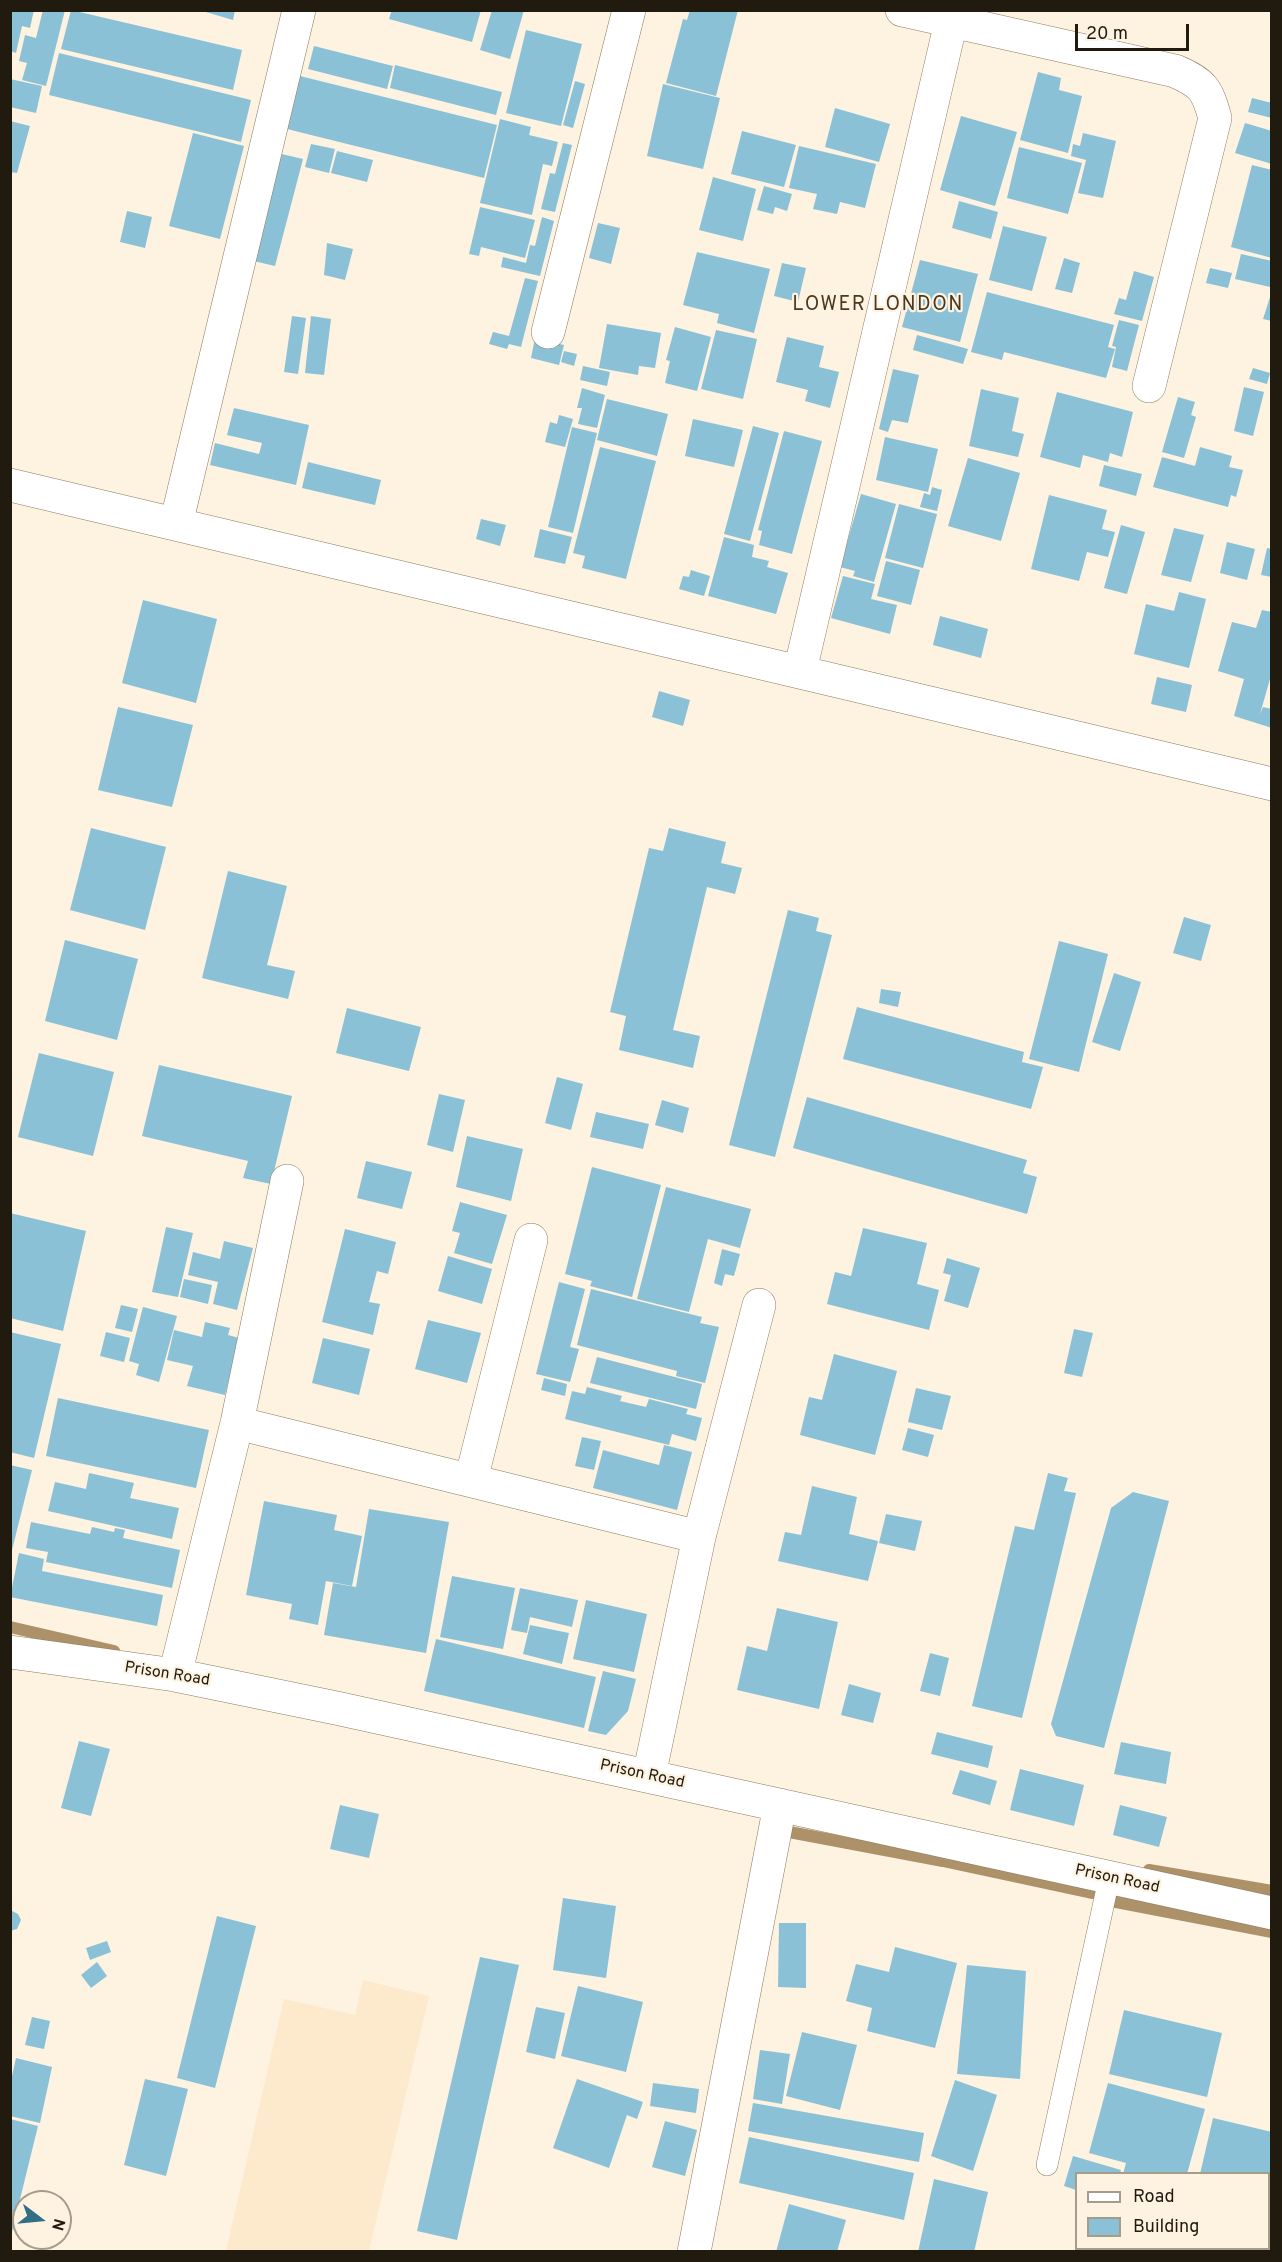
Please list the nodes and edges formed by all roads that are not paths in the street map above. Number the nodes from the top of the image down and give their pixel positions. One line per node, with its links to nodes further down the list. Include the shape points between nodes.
1 (298, 10): 8 (street)
2 (629, 10): 5 (street)
3 (902, 10): 4 (street)
4 (951, 22): 6 (street, via 1175,71 1197,81 1209,96 1215,118); 9 (street)
5 (548, 332)
6 (1149, 386)
7 (10, 485): 8 (street)
8 (176, 524): 9 (street)
9 (800, 671): 10 (street)
10 (1272, 784)
11 (287, 1181): 14 (street)
12 (531, 1240): 15 (street)
13 (759, 1305): 16 (street)
14 (237, 1423): 15 (street); 18 (street)
15 (471, 1480): 16 (street)
16 (699, 1537): 19 (street)
17 (10, 1652): 18 (street, Prison Road)
18 (175, 1675): 19 (street, Prison Road)
19 (649, 1776): 20 (street, Prison Road)
20 (780, 1805): 21 (street, Prison Road); 24 (street)
21 (1109, 1879): 22 (street, Prison Road); 23 (lane)
22 (1272, 1913)
23 (1047, 2165)
24 (694, 2252)

